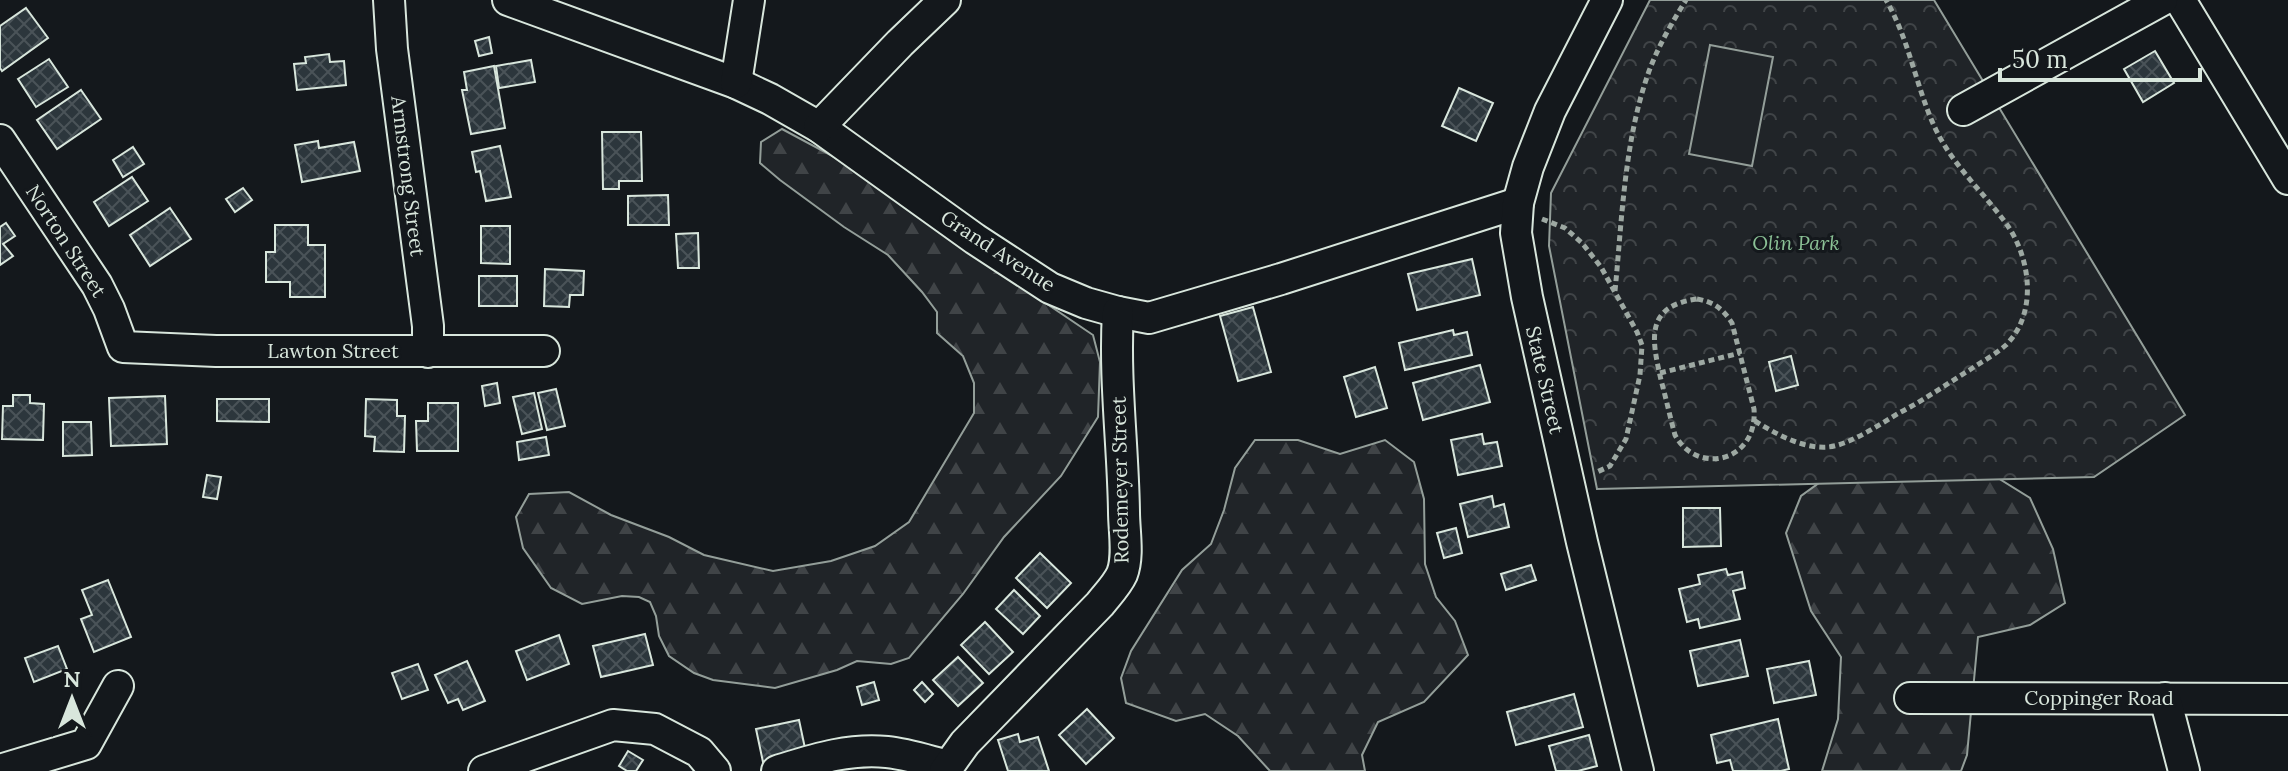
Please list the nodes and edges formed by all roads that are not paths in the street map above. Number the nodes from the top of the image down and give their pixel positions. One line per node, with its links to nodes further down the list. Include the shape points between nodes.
1 (389, 0): 17 (street, Armstrong Street)
2 (508, 0): 8 (street, Grand Avenue)
3 (749, 0): 8 (street)
4 (945, 0): 10 (street)
5 (1607, 0): 13 (street, State Street, via 1550,111 1528,167)
6 (2162, 0): 9 (street)
7 (2180, 0): 12 (street)
8 (736, 83): 10 (street, Grand Avenue)
9 (1963, 110)
10 (819, 127): 14 (street, Grand Avenue, via 1050,288)
11 (0, 140): 15 (street, Norton Street, via 97,285)
12 (2288, 179)
13 (1530, 211): 14 (street, Grand Avenue, via 1149,318); 27 (street, State Street, via 1516,233 1527,297)
14 (1118, 312): 22 (street, Rodemeyer Street, via 1122,574)
15 (123, 347): 17 (street, Lawton Street)
16 (544, 351): 17 (street, Lawton Street)
17 (428, 352)
18 (118, 686): 23 (street, via 86,744)
19 (1910, 698): 20 (street, Coppinger Road)
20 (2165, 698): 21 (street, Coppinger Road); 28 (street)
21 (2288, 699)
22 (946, 769): 26 (street, via 888,752 859,752)
23 (0, 770)
24 (484, 771): 25 (street, via 613,725 655,729 699,752)
25 (715, 771)
26 (777, 771)
27 (1638, 771)
28 (2184, 771)

